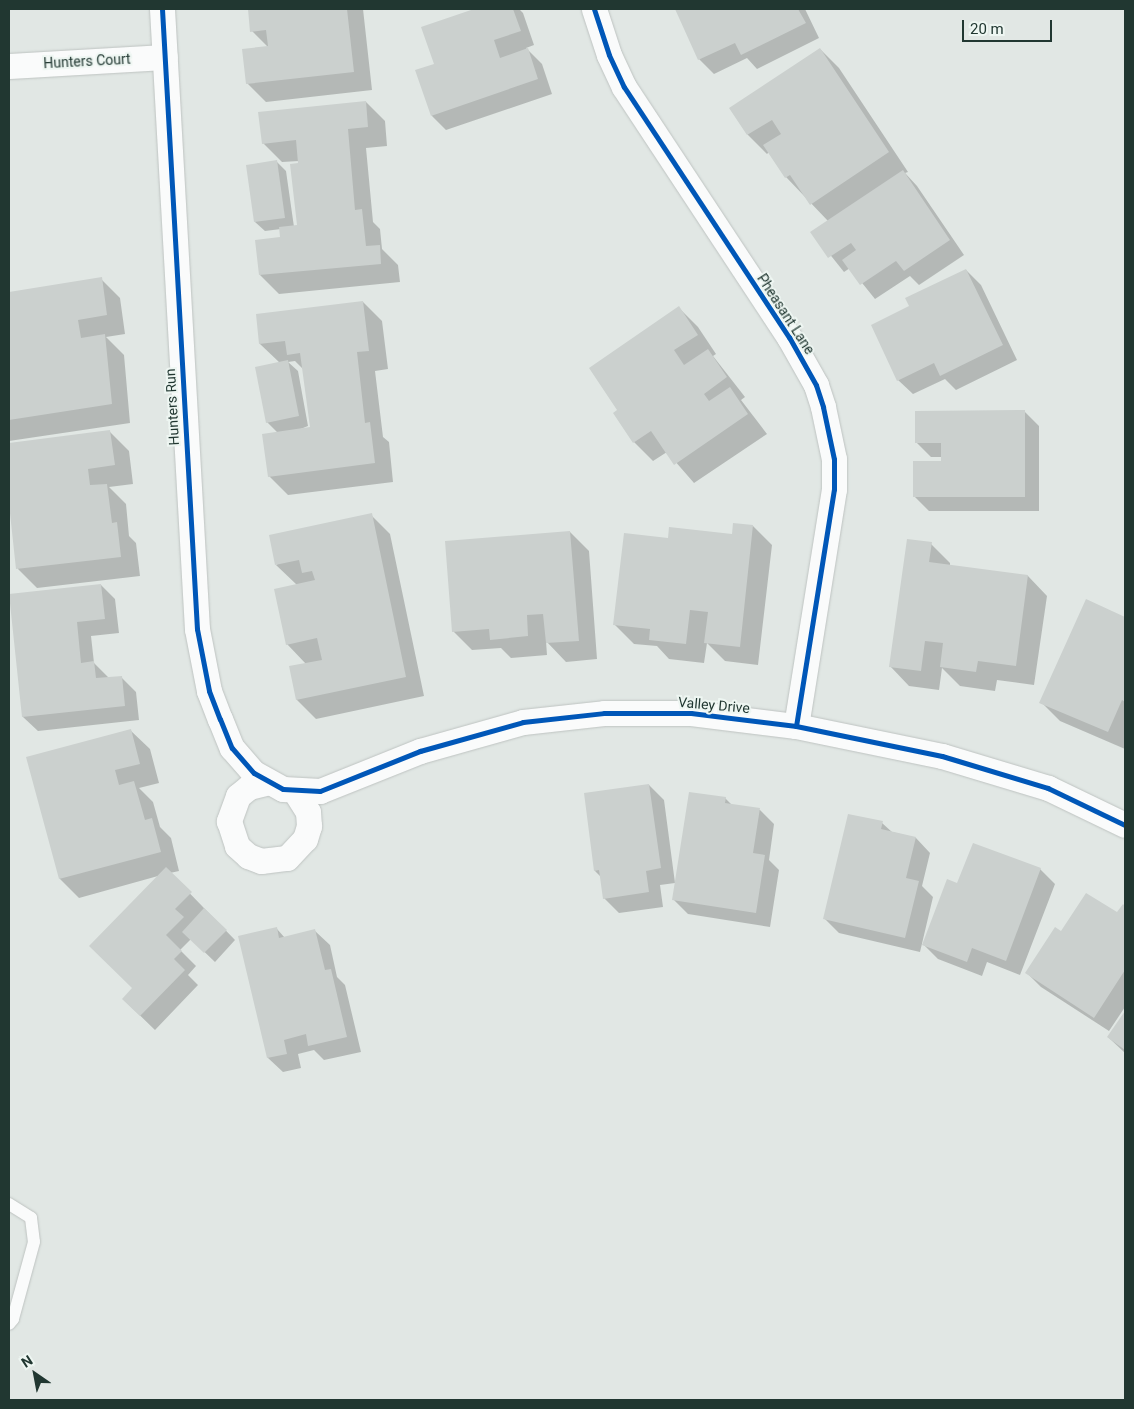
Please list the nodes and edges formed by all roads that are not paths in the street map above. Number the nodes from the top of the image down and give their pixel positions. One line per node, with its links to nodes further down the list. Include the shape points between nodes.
1 (162, 9): 3 (street, Hunters Run)
2 (594, 9): 5 (street, Pheasant Lane, via 609,55 624,87 790,337 812,377 823,407 834,459 834,488)
3 (165, 57): 4 (street, Hunters Court); 6 (street, Hunters Run, via 197,629 210,692 232,748 245,765)
4 (9, 66)
5 (796, 726): 7 (street, Valley Drive, via 691,713 561,717 523,722 452,740 320,791); 8 (street, Valley Drive, via 887,742 992,769 1048,788)
6 (268, 782): 7 (street, Valley Drive); 7 (street, via 249,787 238,796 229,821 237,846 248,856 261,861 287,858 305,839 309,826 308,812)
7 (295, 791)
8 (1125, 824)
9 (9, 1204): 10 (lane, via 31,1218 34,1242)
10 (9, 1324)

